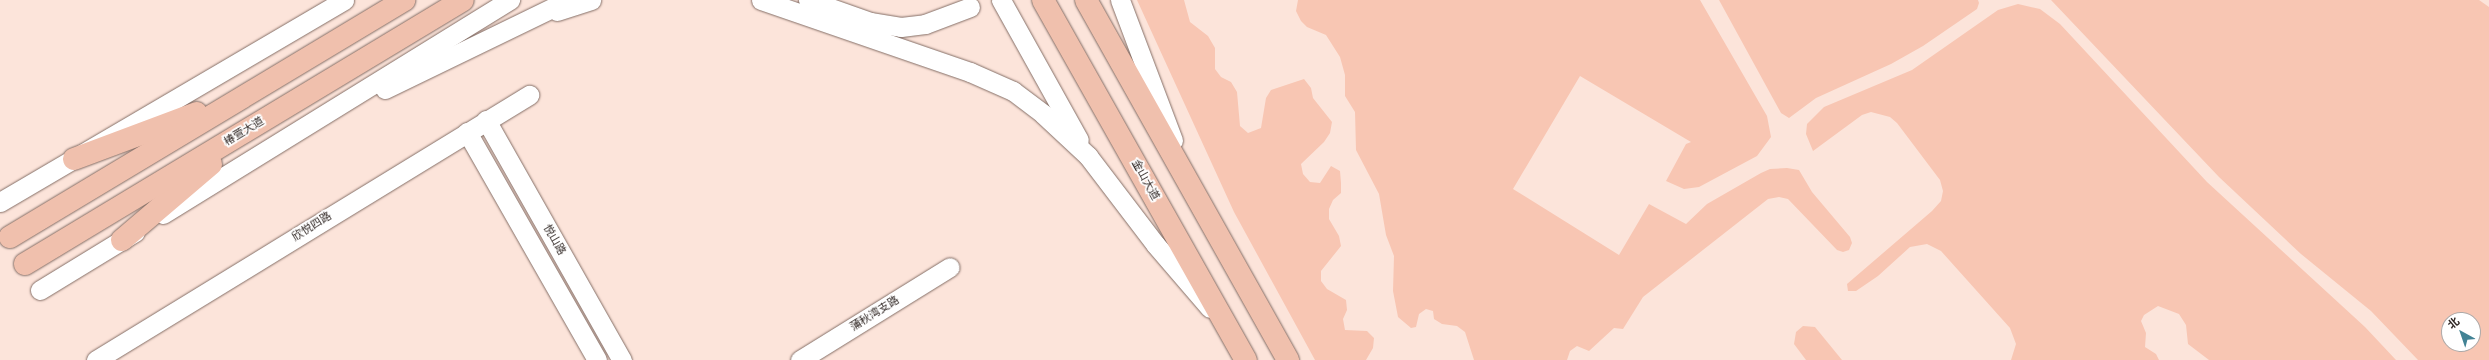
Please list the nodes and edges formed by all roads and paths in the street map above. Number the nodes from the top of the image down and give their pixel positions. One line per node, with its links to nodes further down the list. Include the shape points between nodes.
1 (344, 0): 22 (main road)
2 (404, 0): 15 (highway)
3 (463, 0): 17 (highway, 椿萱大道)
4 (510, 0): 19 (main road)
5 (568, 0): 14 (main road)
6 (591, 0): 14 (main road)
7 (761, 0): 21 (main road, via 970,72 1013,91 1043,114)
8 (808, 0): 13 (main road, via 855,18 901,26 925,24)
9 (1001, 0): 21 (main road)
10 (1043, 0): 30 (highway, 金山大道)
11 (1086, 0): 23 (highway)
12 (1120, 0): 23 (main road)
13 (970, 6)
14 (531, 19): 19 (main road)
15 (247, 95): 22 (highway); 25 (highway)
16 (529, 95): 18 (main road, 欣悦四路)
17 (264, 120): 26 (highway); 27 (highway, 椿萱大道)
18 (486, 120): 20 (main road, 欣悦四路); 33 (main road, 悦山路)
19 (311, 123): 26 (main road)
20 (467, 132): 31 (main road, 欣悦四路); 32 (main road, 悦山路)
21 (1088, 156): 30 (main road, via 1155,244)
22 (74, 159): 24 (main road)
23 (1191, 188): 36 (highway)
24 (0, 202)
25 (10, 237)
26 (122, 240): 29 (main road)
27 (25, 264)
28 (950, 267): 34 (main road, 蒲秋湾支路)
29 (40, 290)
30 (1231, 333): 35 (highway, 金山大道)
31 (96, 360)
32 (597, 360)
33 (622, 360)
34 (800, 360)
35 (1246, 360)
36 (1288, 360)

